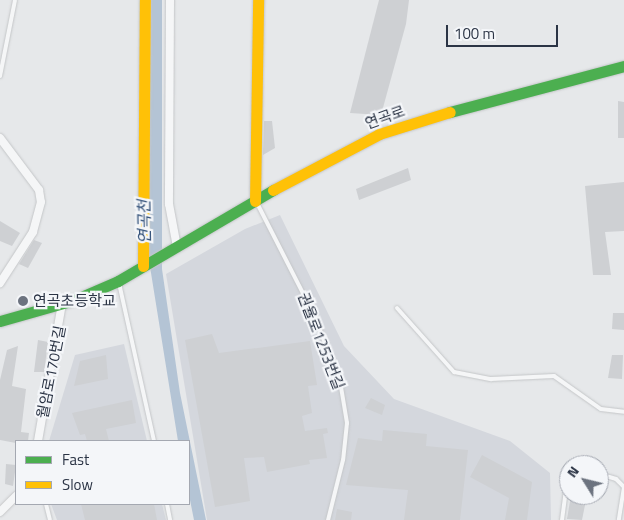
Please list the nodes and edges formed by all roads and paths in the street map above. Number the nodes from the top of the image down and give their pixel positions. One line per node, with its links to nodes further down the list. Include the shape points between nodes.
1 (15, 0): 6 (lane)
2 (145, 0): 10 (street)
3 (170, 0): 9 (street, via 169,204)
4 (258, 0): 8 (street)
5 (624, 66): 8 (street, 연곡로, via 530,87 379,134)
6 (0, 76)
7 (0, 138): 12 (street, via 39,190 41,202 33,232)
8 (256, 201): 9 (street, 연곡로); 27 (lane, 권율로1253번길, via 313,313 340,381 347,423 343,460)
9 (177, 247): 10 (street, 연곡로)
10 (143, 266): 11 (street)
11 (118, 281): 13 (street); 18 (lane, via 127,306)
12 (0, 283)
13 (62, 304): 15 (street); 17 (street, 월암로170번길)
14 (397, 308): 16 (lane, via 454,372 491,378 554,376 600,409)
15 (0, 320)
16 (624, 412)
17 (38, 440)
18 (154, 440)
19 (609, 477): 29 (lane, via 624,487)
20 (15, 497): 24 (street)
21 (46, 505): 25 (lane)
22 (166, 505): 26 (lane)
23 (564, 505): 28 (lane)
24 (0, 512)
25 (50, 520)
26 (170, 520)
27 (328, 520)
28 (562, 520)
29 (619, 520)

